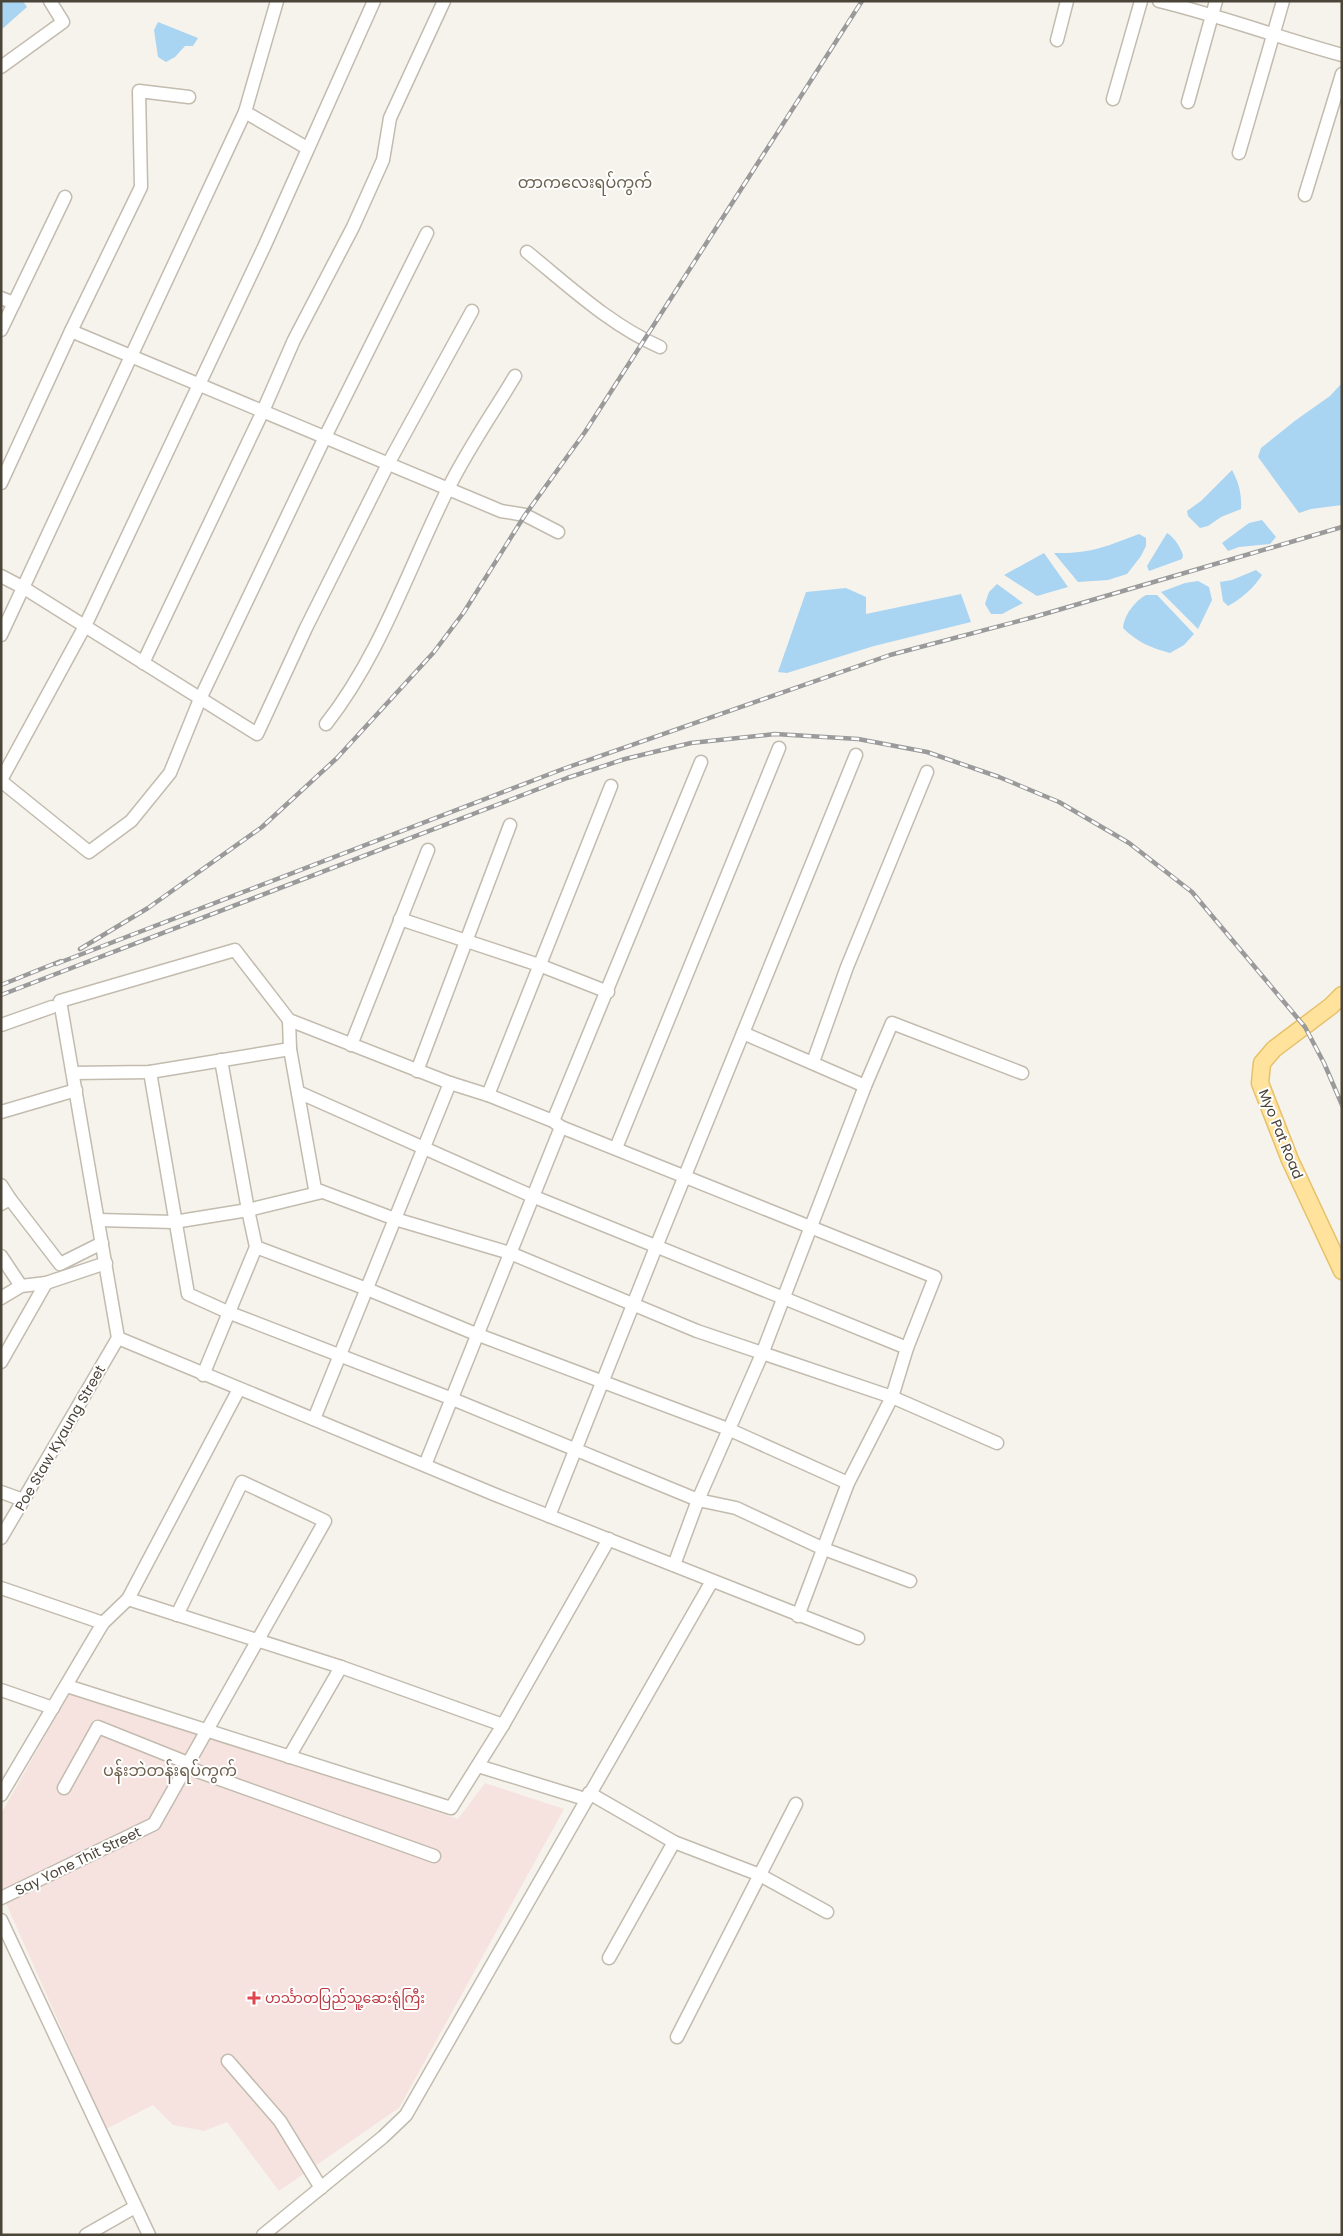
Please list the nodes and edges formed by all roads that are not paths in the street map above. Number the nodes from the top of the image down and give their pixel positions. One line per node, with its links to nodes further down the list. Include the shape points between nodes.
1 (50, 1): 14 (street, via 63,22)
2 (277, 1): 19 (street)
3 (374, 1): 20 (street)
4 (444, 1): 35 (street, via 390,118 384,160 294,340)
5 (1067, 1): 12 (street)
6 (1141, 1): 17 (street)
7 (1159, 1): 10 (street)
8 (1216, 1): 10 (street)
9 (1283, 1): 11 (street)
10 (1213, 14): 11 (street); 18 (street)
11 (1274, 36): 13 (street); 21 (street)
12 (1057, 40)
13 (1342, 55)
14 (1, 68)
15 (1342, 74): 22 (street)
16 (189, 97): 30 (street, via 139,91 141,187)
17 (1113, 99)
18 (1188, 102)
19 (245, 112): 20 (street); 32 (street, via 144,326)
20 (307, 148): 34 (street)
21 (1239, 153)
22 (1304, 195)
23 (66, 197): 27 (street)
24 (427, 233): 36 (street)
25 (527, 252): 31 (street, via 605,314 638,337)
26 (1, 298): 27 (street)
27 (14, 303): 29 (street)
28 (472, 312): 37 (street)
29 (1, 330)
30 (71, 331): 32 (street); 38 (street)
31 (660, 347)
32 (133, 356): 34 (street); 42 (street)
33 (515, 376): 39 (street)
34 (199, 385): 35 (street); 43 (street)
35 (263, 411): 36 (street); 45 (street)
36 (325, 438): 37 (street); 46 (street)
37 (388, 464): 39 (street); 46 (street, via 257,734)
38 (1, 483)
39 (448, 488): 40 (street, via 501,511 525,515); 47 (street, via 386,626 347,697)
40 (558, 532)
41 (1, 576): 42 (street)
42 (24, 588): 43 (street); 44 (street)
43 (84, 626): 45 (street); 52 (street)
44 (1, 635)
45 (143, 663): 46 (street)
46 (200, 698): 52 (street, via 170,773 131,821 89,852)
47 (326, 724)
48 (779, 748): 80 (street)
49 (856, 755): 64 (street)
50 (701, 762): 59 (street)
51 (927, 772): 68 (street)
52 (1, 781)
53 (610, 786): 58 (street)
54 (510, 825): 57 (street)
55 (428, 850): 56 (street)
56 (400, 919): 57 (street); 65 (street)
57 (466, 941): 58 (street); 69 (street)
58 (539, 965): 59 (street); 77 (street)
59 (608, 992): 79 (street)
60 (1342, 996): 98 (main road, Myo Pat Road, via 1274,1050 1262,1063 1260,1083 1290,1160)
61 (52, 1007): 63 (street)
62 (289, 1020): 65 (street); 66 (street); 71 (street, via 235,950 60,1001)
63 (1, 1025)
64 (743, 1033): 68 (street); 82 (street)
65 (351, 1045): 69 (street)
66 (290, 1048): 67 (street); 76 (street)
67 (221, 1060): 70 (street); 87 (street)
68 (812, 1062): 74 (street)
69 (417, 1071): 73 (street)
70 (150, 1072): 71 (street); 90 (street)
71 (73, 1073): 75 (street)
72 (1022, 1073): 74 (street, via 892,1024)
73 (450, 1084): 77 (street); 81 (street)
74 (865, 1086): 91 (street)
75 (76, 1090): 78 (street); 89 (street)
76 (298, 1092): 81 (street); 84 (street, via 315,1189)
77 (488, 1095): 79 (street)
78 (1, 1112)
79 (557, 1124): 80 (street); 85 (street)
80 (616, 1148): 82 (street)
81 (423, 1149): 85 (street); 88 (street)
82 (686, 1176): 91 (street); 94 (street)
83 (1, 1185): 86 (street)
84 (322, 1192): 87 (street); 88 (street)
85 (532, 1196): 94 (street); 95 (street)
86 (6, 1201): 92 (street, via 60,1264)
87 (248, 1210): 90 (street); 93 (street)
88 (395, 1219): 95 (street); 101 (street)
89 (98, 1220): 90 (street); 92 (street)
90 (174, 1222): 105 (street, via 188,1294)
91 (812, 1228): 103 (street); 108 (street, via 935,1278)
92 (102, 1243): 97 (street)
93 (256, 1247): 101 (street); 105 (street)
94 (656, 1247): 103 (street); 104 (street)
95 (510, 1253): 104 (street); 106 (street)
96 (1, 1256): 100 (street)
97 (106, 1263): 99 (street); 107 (street)
98 (1342, 1271)
99 (46, 1283): 100 (street); 111 (street)
100 (21, 1286): 102 (street)
101 (367, 1289): 106 (street); 109 (street)
102 (1, 1298)
103 (784, 1298): 108 (street); 110 (street)
104 (634, 1304): 110 (street); 113 (street)
105 (230, 1313): 109 (street); 112 (street)
106 (476, 1334): 113 (street); 116 (street)
107 (118, 1338): 112 (street); 124 (street, Poe Staw Kyaung Street)
108 (907, 1348): 115 (street)
109 (341, 1354): 116 (street); 117 (street)
110 (762, 1354): 115 (street); 118 (street)
111 (1, 1362)
112 (202, 1374): 114 (street)
113 (602, 1383): 118 (street); 120 (street)
114 (239, 1389): 117 (street); 134 (street)
115 (892, 1397): 119 (street); 122 (street)
116 (450, 1398): 120 (street); 121 (street)
117 (314, 1419): 121 (street)
118 (728, 1429): 122 (street); 125 (street)
119 (997, 1444)
120 (574, 1450): 125 (street); 126 (street)
121 (425, 1465): 126 (street)
122 (848, 1483): 129 (street)
123 (1, 1492): 124 (street)
124 (23, 1500): 127 (street, Poe Staw Kyaung Street)
125 (698, 1500): 129 (street, via 736,1508); 130 (street)
126 (549, 1516): 128 (street)
127 (1, 1538)
128 (609, 1539): 130 (street); 144 (street)
129 (824, 1549): 132 (street); 136 (street)
130 (674, 1565): 131 (street)
131 (712, 1581): 136 (street); 151 (street)
132 (910, 1581)
133 (1, 1588): 137 (street)
134 (128, 1599): 135 (street); 137 (street)
135 (177, 1615): 139 (street); 139 (street, via 242,1482 325,1521)
136 (798, 1616): 138 (street)
137 (103, 1623): 141 (street)
138 (858, 1638)
139 (258, 1642): 140 (street); 145 (street)
140 (341, 1667): 144 (street); 146 (street)
141 (67, 1686): 143 (street); 145 (street)
142 (1, 1690): 143 (street)
143 (53, 1708): 150 (street)
144 (503, 1726): 148 (street)
145 (207, 1730): 146 (street); 147 (street)
146 (289, 1757): 148 (street, via 451,1808)
147 (187, 1765): 149 (street, via 98,1727); 154 (street); 156 (street, Say Yone Thit Street, via 154,1824)
148 (478, 1766): 151 (street)
149 (64, 1788)
150 (1, 1795)
151 (587, 1796): 153 (street); 162 (street, via 406,2115)
152 (796, 1804): 155 (street)
153 (674, 1842): 155 (street); 159 (street)
154 (434, 1856)
155 (760, 1875): 157 (street); 160 (street)
156 (1, 1898)
157 (827, 1912)
158 (1, 1920): 163 (street)
159 (609, 1958)
160 (677, 2037)
161 (228, 2060): 162 (street, via 280,2121)
162 (321, 2188): 166 (street)
163 (135, 2207): 164 (street); 165 (street)
164 (86, 2235)
165 (149, 2235)
166 (263, 2235)

